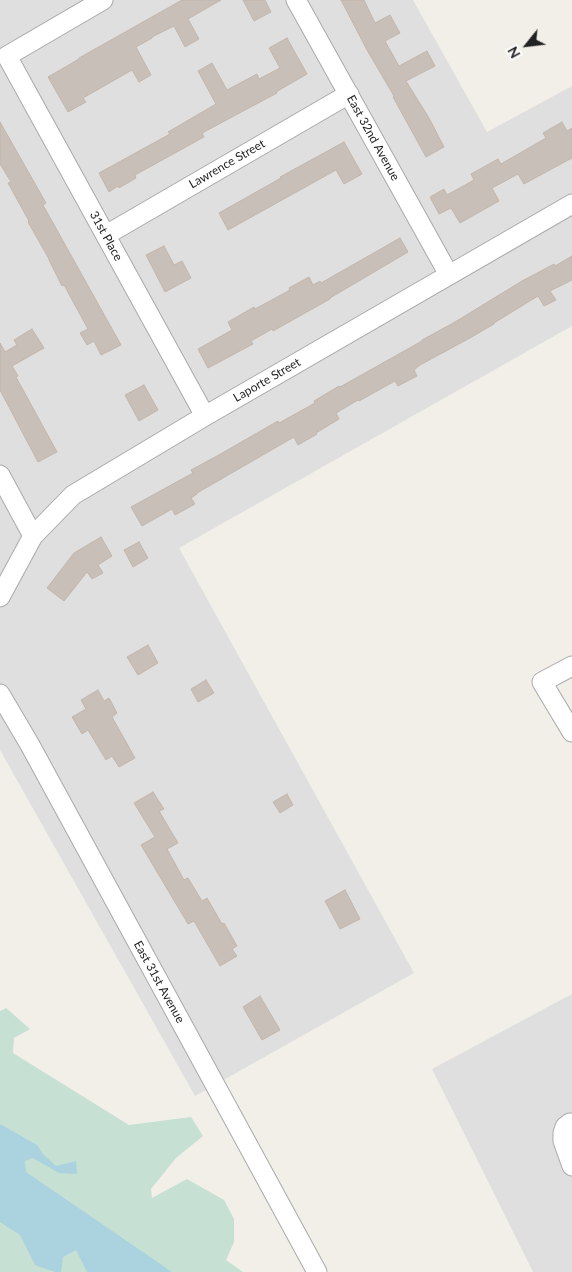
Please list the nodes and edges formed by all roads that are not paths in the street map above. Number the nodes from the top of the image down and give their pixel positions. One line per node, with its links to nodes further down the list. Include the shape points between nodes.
1 (103, 0): 5 (street, 31st Place, via 8,56)
2 (296, 0): 3 (street, East 32nd Avenue)
3 (348, 94): 5 (street, Lawrence Street); 6 (street, East 32nd Avenue)
4 (572, 204): 6 (street, Laporte Street)
5 (106, 235): 7 (street, 31st Place)
6 (450, 275): 7 (street, Laporte Street)
7 (205, 416): 9 (street, Laporte Street, via 73,495)
8 (0, 475): 9 (street)
9 (34, 536): 10 (street, Laporte Street)
10 (0, 598)
11 (572, 666): 13 (street, via 542,682)
12 (0, 694): 16 (street, East 31st Avenue)
13 (572, 732)
14 (572, 1123): 15 (street, via 565,1127 563,1141)
15 (572, 1166)
16 (317, 1272)

